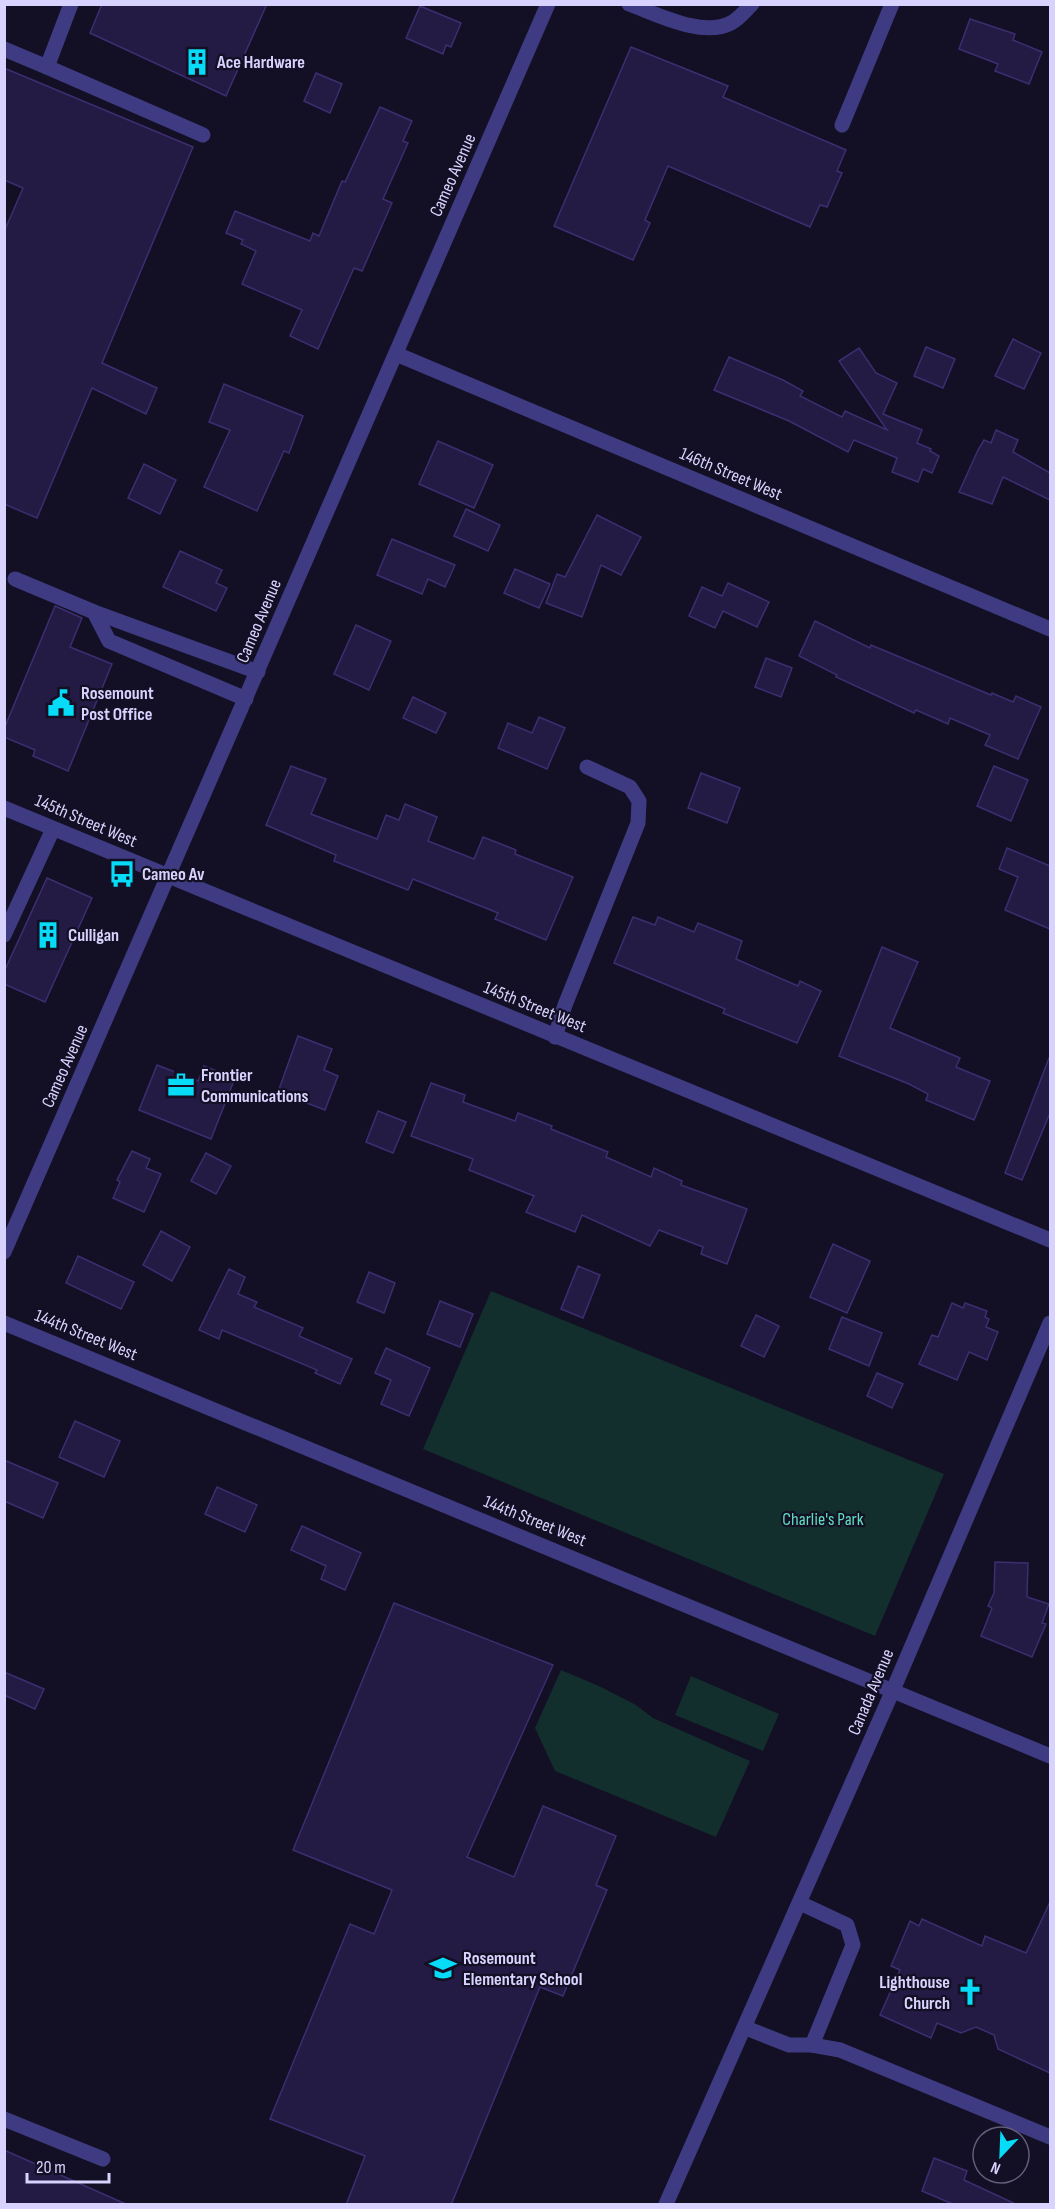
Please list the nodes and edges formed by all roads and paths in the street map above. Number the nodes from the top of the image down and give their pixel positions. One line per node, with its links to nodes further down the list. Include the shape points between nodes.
1 (548, 4): 10 (street, Cameo Avenue)
2 (629, 4): 3 (street, via 669,20 708,28 734,22)
3 (752, 4)
4 (892, 4): 8 (street)
5 (69, 5): 7 (street)
6 (4, 49): 7 (street)
7 (47, 67): 9 (street)
8 (842, 124)
9 (203, 135)
10 (396, 354): 13 (street, 146th Street West); 14 (street, Cameo Avenue)
11 (15, 579): 12 (street)
12 (94, 612): 14 (street); 15 (street, via 109,641)
13 (1050, 629)
14 (258, 672): 15 (street, Cameo Avenue)
15 (246, 699): 19 (street, Cameo Avenue)
16 (587, 767): 21 (street, via 630,787 639,801 638,823)
17 (4, 808): 18 (street, 145th Street West)
18 (53, 829): 19 (street, 145th Street West); 20 (street)
19 (169, 877): 21 (street, 145th Street West); 23 (street, Cameo Avenue)
20 (4, 935)
21 (555, 1036): 22 (street, 145th Street West)
22 (1050, 1240)
23 (4, 1252)
24 (4, 1323): 26 (street, 144th Street West)
25 (1050, 1323): 26 (street, Canada Avenue)
26 (893, 1690): 27 (street, 144th Street West); 28 (street, Canada Avenue)
27 (1050, 1756)
28 (800, 1903): 29 (street, Canada Avenue); 30 (street, via 847,1925 853,1945)
29 (746, 2028): 30 (street, via 789,2044); 34 (street, Canada Avenue)
30 (812, 2045): 32 (street, via 840,2050)
31 (4, 2119): 33 (street)
32 (1050, 2137)
33 (103, 2159)
34 (666, 2205)

